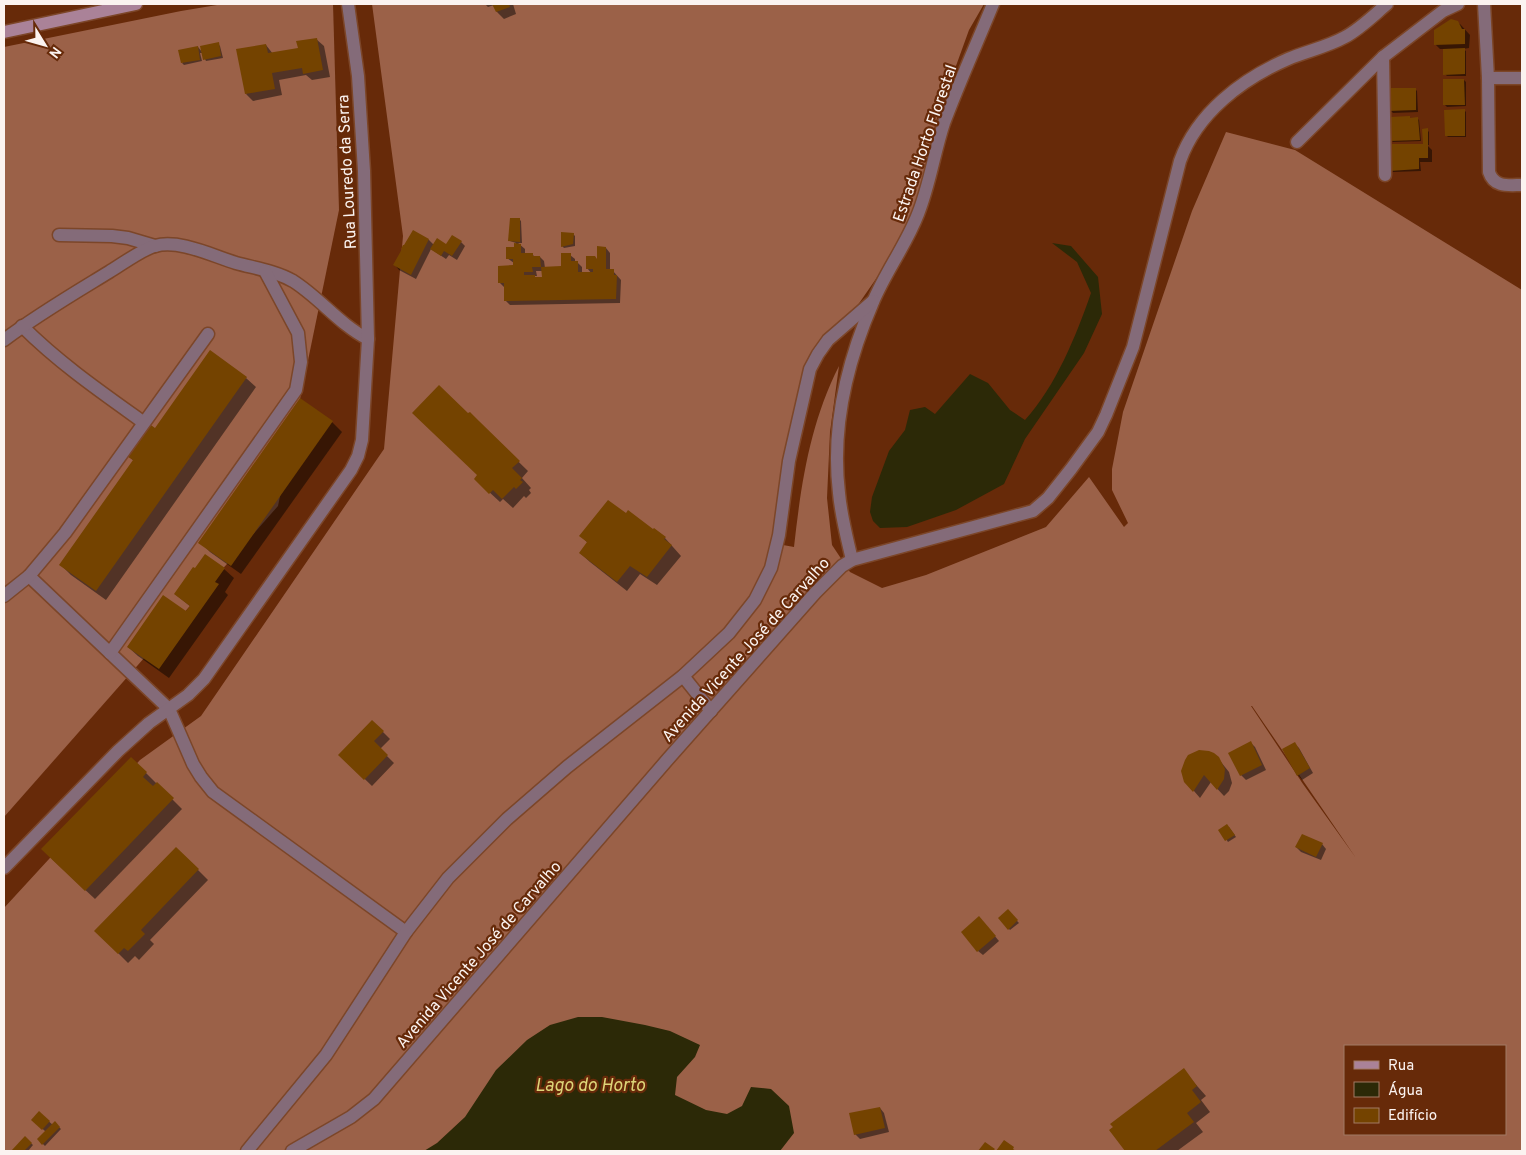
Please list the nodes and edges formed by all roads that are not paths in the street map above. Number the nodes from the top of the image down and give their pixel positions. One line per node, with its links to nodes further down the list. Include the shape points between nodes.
1 (136, 4): 7 (main road)
2 (348, 4): 21 (street, Rua Louredo da Serra, via 358,76 364,171)
3 (993, 4): 17 (street, Estrada Horto Florestal, via 944,125 918,214)
4 (1387, 4): 23 (street, Avenida Vicente José de Carvalho, via 1346,37 1289,59 1247,81 1220,102 1196,129 1180,161 1146,302 1122,379 1098,432 1048,498 1032,511)
5 (1458, 4): 8 (street, via 1443,11)
6 (1484, 4): 9 (street)
7 (4, 32)
8 (1384, 57): 11 (street); 12 (street)
9 (1488, 78): 10 (street); 13 (street, via 1491,179 1502,185)
10 (1522, 78)
11 (1297, 142)
12 (1385, 175)
13 (1522, 186)
14 (58, 235): 15 (street, via 112,236)
15 (155, 246): 16 (street, via 197,249); 18 (street)
16 (265, 271): 21 (street, via 294,281 350,329); 26 (street, via 298,333 301,362 296,390)
17 (876, 295): 23 (street, via 851,359 840,404 836,454 839,494); 27 (street, via 828,340 810,369 789,461 779,535 771,568 755,600 729,632)
18 (22, 326): 20 (street); 22 (street, via 72,370)
19 (208, 334): 22 (street)
20 (4, 340)
21 (368, 340): 28 (street, Rua Louredo da Serra, via 362,440 351,470 204,679)
22 (143, 422): 24 (street, via 90,500)
23 (852, 560): 29 (street, Avenida Vicente José de Carvalho, via 828,578)
24 (29, 576): 25 (street); 26 (street)
25 (4, 596)
26 (110, 653): 28 (street)
27 (683, 676): 29 (street); 31 (street, via 567,767 507,819 448,878)
28 (169, 709): 30 (street, Rua Louredo da Serra, via 118,751); 31 (street, via 193,764 213,792)
29 (711, 710): 33 (street, Avenida Vicente José de Carvalho, via 374,1099 351,1117)
30 (4, 868)
31 (406, 932): 32 (street, via 326,1055)
32 (246, 1151)
33 (292, 1151)

